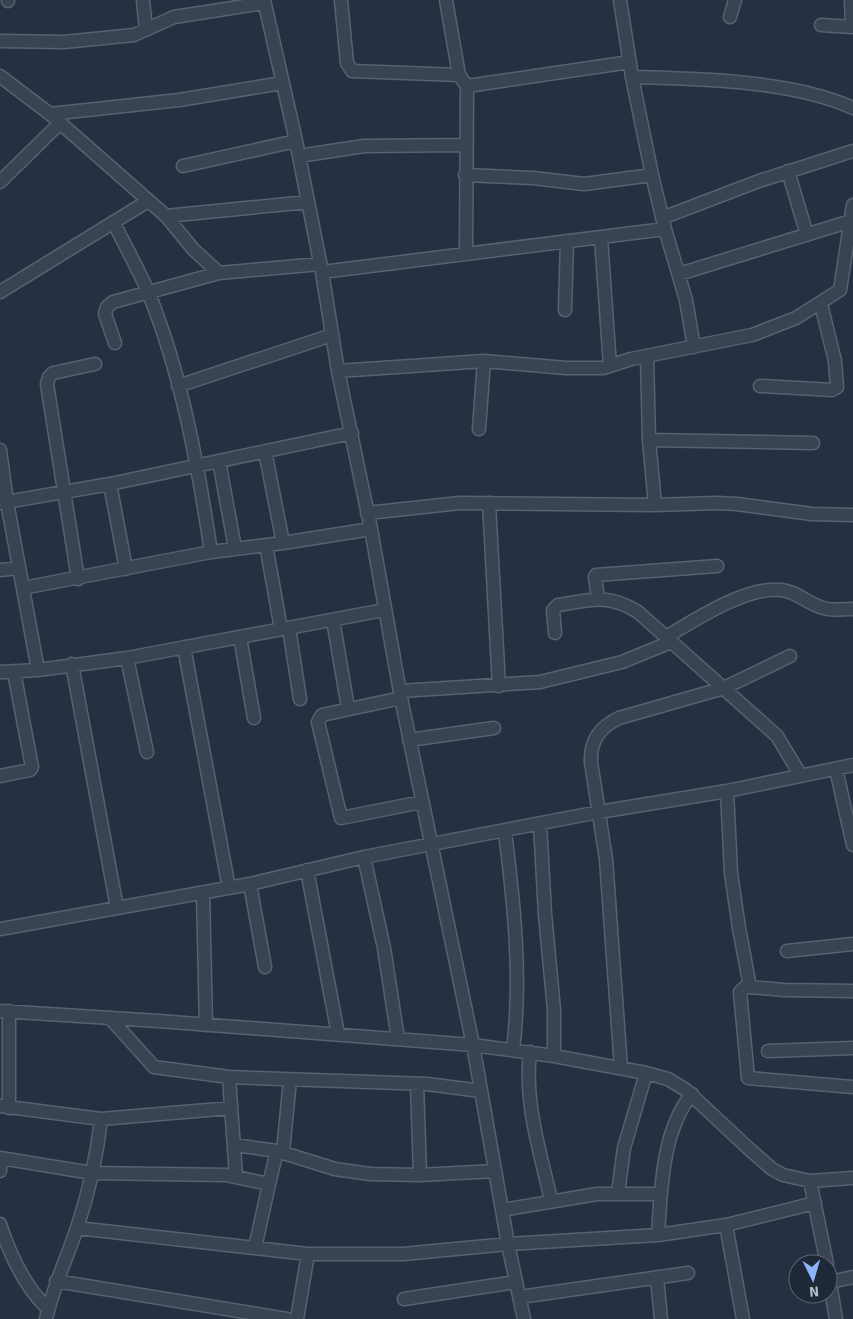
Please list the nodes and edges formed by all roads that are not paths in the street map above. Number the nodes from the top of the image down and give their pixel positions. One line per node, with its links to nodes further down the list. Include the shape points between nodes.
1 (143, 0): 11 (street)
2 (342, 0): 14 (street, via 347,63 352,71)
3 (446, 0): 14 (street)
4 (620, 0): 13 (street)
5 (735, 0): 8 (street)
6 (851, 0): 10 (street)
7 (264, 2): 11 (street, via 174,17); 16 (street)
8 (730, 17)
9 (821, 25): 10 (street)
10 (852, 27)
11 (146, 30): 12 (street, via 134,35 64,42)
12 (0, 41)
13 (630, 62): 15 (street); 18 (street)
14 (459, 74): 18 (street)
15 (632, 77): 19 (street, via 712,79 804,93); 29 (street)
16 (282, 83): 20 (street, via 179,100); 22 (street)
17 (3, 84): 20 (street)
18 (467, 86): 23 (street)
19 (853, 108)
20 (50, 114): 21 (street)
21 (60, 123): 30 (street); 31 (street)
22 (296, 141): 25 (street); 26 (street)
23 (466, 145): 25 (street, via 364,146); 28 (street)
24 (853, 151): 27 (street)
25 (299, 156): 32 (street)
26 (183, 166)
27 (788, 171): 36 (street); 38 (street)
28 (465, 175): 29 (street, via 584,184); 41 (street)
29 (652, 175): 36 (street)
30 (0, 182)
31 (148, 201): 34 (street); 35 (street)
32 (308, 202): 34 (street); 42 (street)
33 (853, 205): 37 (street)
34 (166, 216): 43 (street, via 193,249)
35 (114, 223): 46 (street); 47 (street)
36 (664, 224): 39 (street); 44 (street)
37 (851, 229): 38 (street); 45 (street)
38 (807, 234): 44 (street)
39 (600, 238): 40 (street); 57 (street)
40 (567, 241): 41 (street); 50 (street)
41 (466, 254): 42 (street)
42 (321, 268): 43 (street); 51 (street)
43 (219, 273): 47 (street)
44 (678, 274): 53 (street)
45 (840, 290): 48 (street); 49 (street)
46 (0, 292)
47 (148, 292): 52 (street, via 106,307 105,314); 59 (street)
48 (853, 292)
49 (821, 304): 53 (street, via 768,330); 60 (street, via 835,361 837,387 832,390)
50 (565, 310)
51 (332, 335): 58 (street); 59 (street)
52 (115, 343)
53 (694, 347): 54 (street)
54 (647, 356): 57 (street); 63 (street)
55 (484, 361): 57 (street, via 566,368); 58 (street); 61 (street)
56 (95, 364): 70 (street, via 53,374 47,384)
57 (610, 366)
58 (338, 371): 62 (street)
59 (178, 386): 68 (street)
60 (760, 386)
61 (479, 430)
62 (352, 433): 66 (street); 74 (street)
63 (650, 440): 64 (street); 73 (street)
64 (813, 443)
65 (0, 450): 71 (street)
66 (265, 451): 67 (street); 78 (street)
67 (218, 461): 68 (street); 79 (street)
68 (198, 465): 69 (street); 80 (street)
69 (110, 484): 70 (street); 83 (street)
70 (65, 492): 71 (street); 85 (street)
71 (3, 502): 82 (street)
72 (489, 504): 73 (street); 74 (street, via 460,503); 102 (street)
73 (655, 505): 75 (street, via 737,504 812,514)
74 (367, 513): 76 (street)
75 (853, 515)
76 (371, 529): 78 (street); 89 (street)
77 (266, 544): 78 (street); 79 (street); 91 (street)
78 (283, 544)
79 (235, 548): 80 (street)
80 (211, 552): 83 (street)
81 (717, 566): 87 (street, via 596,574)
82 (19, 568): 84 (street); 86 (street)
83 (126, 569): 85 (street)
84 (0, 570)
85 (78, 579): 86 (street)
86 (23, 588): 99 (street)
87 (598, 599): 92 (street, via 554,607); 94 (street, via 613,599 638,612)
88 (853, 609): 94 (street, via 822,608 795,594 768,590 731,601)
89 (384, 610): 90 (street); 104 (street)
90 (333, 620): 91 (street); 106 (street)
91 (285, 629): 93 (street); 105 (street)
92 (556, 633)
93 (240, 637): 95 (street); 107 (street)
94 (668, 640): 102 (street, via 622,662 540,682); 103 (street)
95 (184, 647): 97 (street); 125 (street)
96 (790, 656): 103 (street)
97 (127, 658): 98 (street); 110 (street)
98 (72, 664): 99 (street); 127 (street)
99 (38, 670): 101 (street)
100 (0, 672): 101 (street)
101 (14, 672): 113 (street, via 32,767)
102 (499, 686): 104 (street)
103 (724, 688): 114 (street, via 777,736); 117 (street, via 607,724 595,736 590,750)
104 (400, 694): 106 (street); 109 (street)
105 (300, 699)
106 (348, 708): 116 (street, via 318,718 340,816)
107 (254, 718)
108 (494, 728): 109 (street)
109 (409, 740): 116 (street)
110 (147, 752)
111 (853, 765): 112 (street)
112 (836, 769): 114 (street); 121 (street)
113 (0, 776)
114 (801, 776): 115 (street)
115 (727, 791): 117 (street); 132 (street, via 731,873)
116 (422, 802): 120 (street)
117 (599, 812): 118 (street); 145 (street, via 614,948)
118 (540, 824): 119 (street); 144 (street, via 554,1010)
119 (505, 832): 120 (street); 141 (street, via 516,933)
120 (431, 844): 122 (street); 139 (street)
121 (853, 845)
122 (364, 857): 123 (street); 138 (street, via 384,948)
123 (307, 870): 124 (street); 137 (street)
124 (250, 884): 125 (street); 131 (street)
125 (229, 888): 126 (street)
126 (204, 893): 127 (street); 136 (street)
127 (117, 908): 128 (street)
128 (0, 928)
129 (853, 944): 130 (street)
130 (787, 951)
131 (265, 967)
132 (750, 987): 133 (street); 150 (street, via 740,992 748,1078)
133 (853, 990)
134 (5, 1011): 135 (street); 153 (street)
135 (110, 1018): 136 (street); 147 (street, via 154,1067)
136 (206, 1025): 137 (street)
137 (338, 1034): 138 (street)
138 (398, 1039): 139 (street)
139 (473, 1045): 141 (street); 151 (street)
140 (853, 1048): 142 (street)
141 (513, 1050): 143 (street)
142 (768, 1051)
143 (530, 1052): 144 (street); 168 (street, via 527,1088)
144 (554, 1056): 145 (street)
145 (621, 1068): 146 (street)
146 (646, 1073): 152 (street, via 668,1080); 166 (street, via 624,1148)
147 (229, 1077): 148 (street); 154 (street)
148 (290, 1080): 149 (street); 157 (street)
149 (417, 1084): 151 (street); 161 (street)
150 (853, 1087)
151 (481, 1091): 159 (street)
152 (692, 1094): 164 (street, via 772,1169); 167 (street, via 674,1121)
153 (5, 1107): 155 (street)
154 (232, 1108): 155 (street); 156 (street)
155 (101, 1119): 160 (street)
156 (235, 1145): 157 (street); 162 (street)
157 (280, 1151): 161 (street, via 335,1170); 165 (street)
158 (0, 1162): 160 (street)
159 (495, 1170): 161 (street); 170 (street)
160 (92, 1174): 162 (street, via 200,1173); 173 (street)
161 (420, 1175)
162 (236, 1177): 165 (street)
163 (853, 1178): 164 (street)
164 (810, 1181): 169 (street)
165 (269, 1184): 176 (street)
166 (618, 1193): 167 (street); 168 (street)
167 (661, 1194): 174 (street)
168 (551, 1200): 170 (street)
169 (815, 1203): 172 (street); 178 (street)
170 (502, 1210): 175 (street)
171 (0, 1224): 188 (street, via 26,1281)
172 (726, 1225): 174 (street); 193 (street)
173 (77, 1228): 176 (street); 183 (street)
174 (658, 1234): 175 (street)
175 (508, 1244): 177 (street, via 402,1254); 184 (street)
176 (255, 1248): 177 (street)
177 (308, 1254): 190 (street)
178 (825, 1254)
179 (688, 1273): 181 (street)
180 (838, 1276): 182 (street)
181 (657, 1277): 185 (street); 192 (street)
182 (853, 1277)
183 (56, 1281): 188 (street); 189 (street)
184 (516, 1282): 185 (street); 186 (street)
185 (520, 1297): 191 (street)
186 (404, 1299)
187 (834, 1304): 194 (street)
188 (47, 1314)
189 (286, 1319)
190 (297, 1319)
191 (524, 1319)
192 (661, 1319)
193 (743, 1319)
194 (836, 1319)

